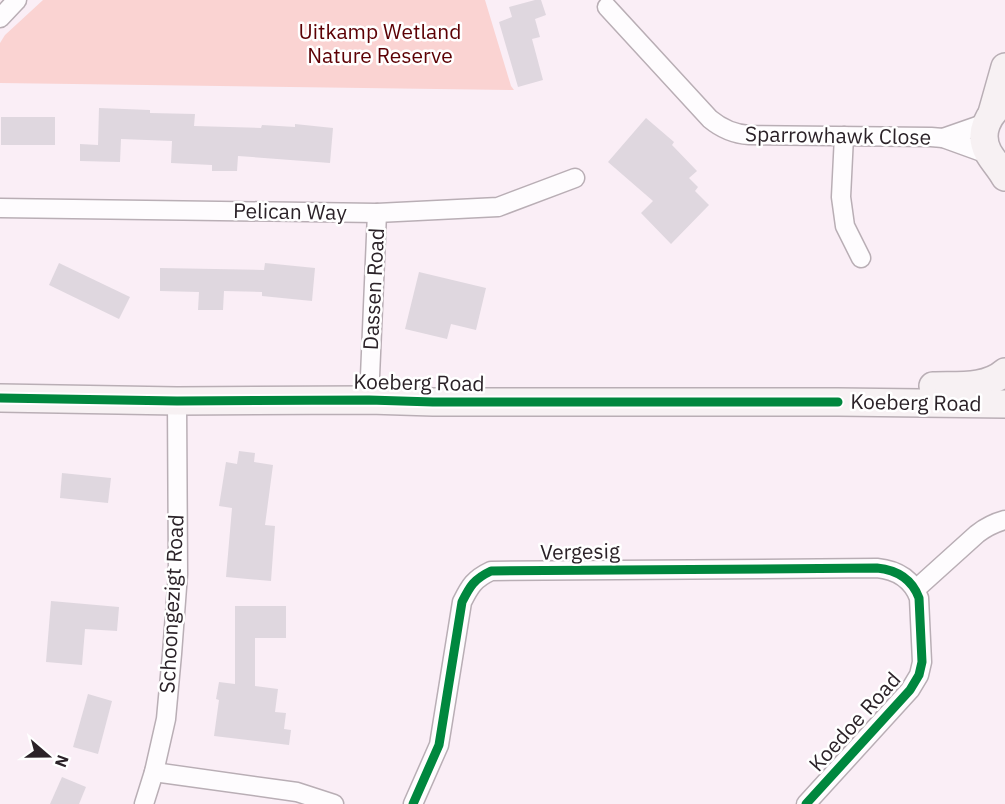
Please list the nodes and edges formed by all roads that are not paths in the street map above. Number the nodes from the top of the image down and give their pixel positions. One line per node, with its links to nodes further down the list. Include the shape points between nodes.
1 (17, 0): 3 (street)
2 (607, 7): 6 (street, Sparrowhawk Close, via 710,119 724,129 741,135)
3 (0, 18)
4 (1005, 67): 5 (main road)
5 (994, 112): 7 (street, Sparrowhawk Close); 8 (main road, via 984,139)
6 (844, 136): 7 (street, Sparrowhawk Close); 12 (street, via 841,197 845,226)
7 (943, 138): 8 (street, Sparrowhawk Close)
8 (1000, 166)
9 (575, 178): 11 (street, Pelican Way, via 498,207)
10 (0, 208): 11 (street, Pelican Way)
11 (378, 213): 15 (street, Dassen Road)
12 (861, 258)
13 (1005, 372): 17 (main road, via 978,385 858,388 849,390)
14 (0, 398): 16 (main road, Koeberg Road)
15 (369, 400): 16 (main road, Koeberg Road); 17 (main road, Koeberg Road)
16 (177, 401): 21 (street, Schoongezigt Road, via 177,574 166,719)
17 (838, 402): 18 (main road, Koeberg Road)
18 (1005, 404)
19 (1005, 520): 20 (street, via 977,534)
20 (916, 589): 24 (street, Vergesig, via 909,580 885,568 491,571 470,586 462,603 439,745); 25 (street, Koedoe Road, via 921,607 919,675 910,690)
21 (154, 772): 22 (street, Schoongezigt Road); 23 (street, via 297,792)
22 (144, 804)
23 (334, 804)
24 (413, 804)
25 (806, 804)

